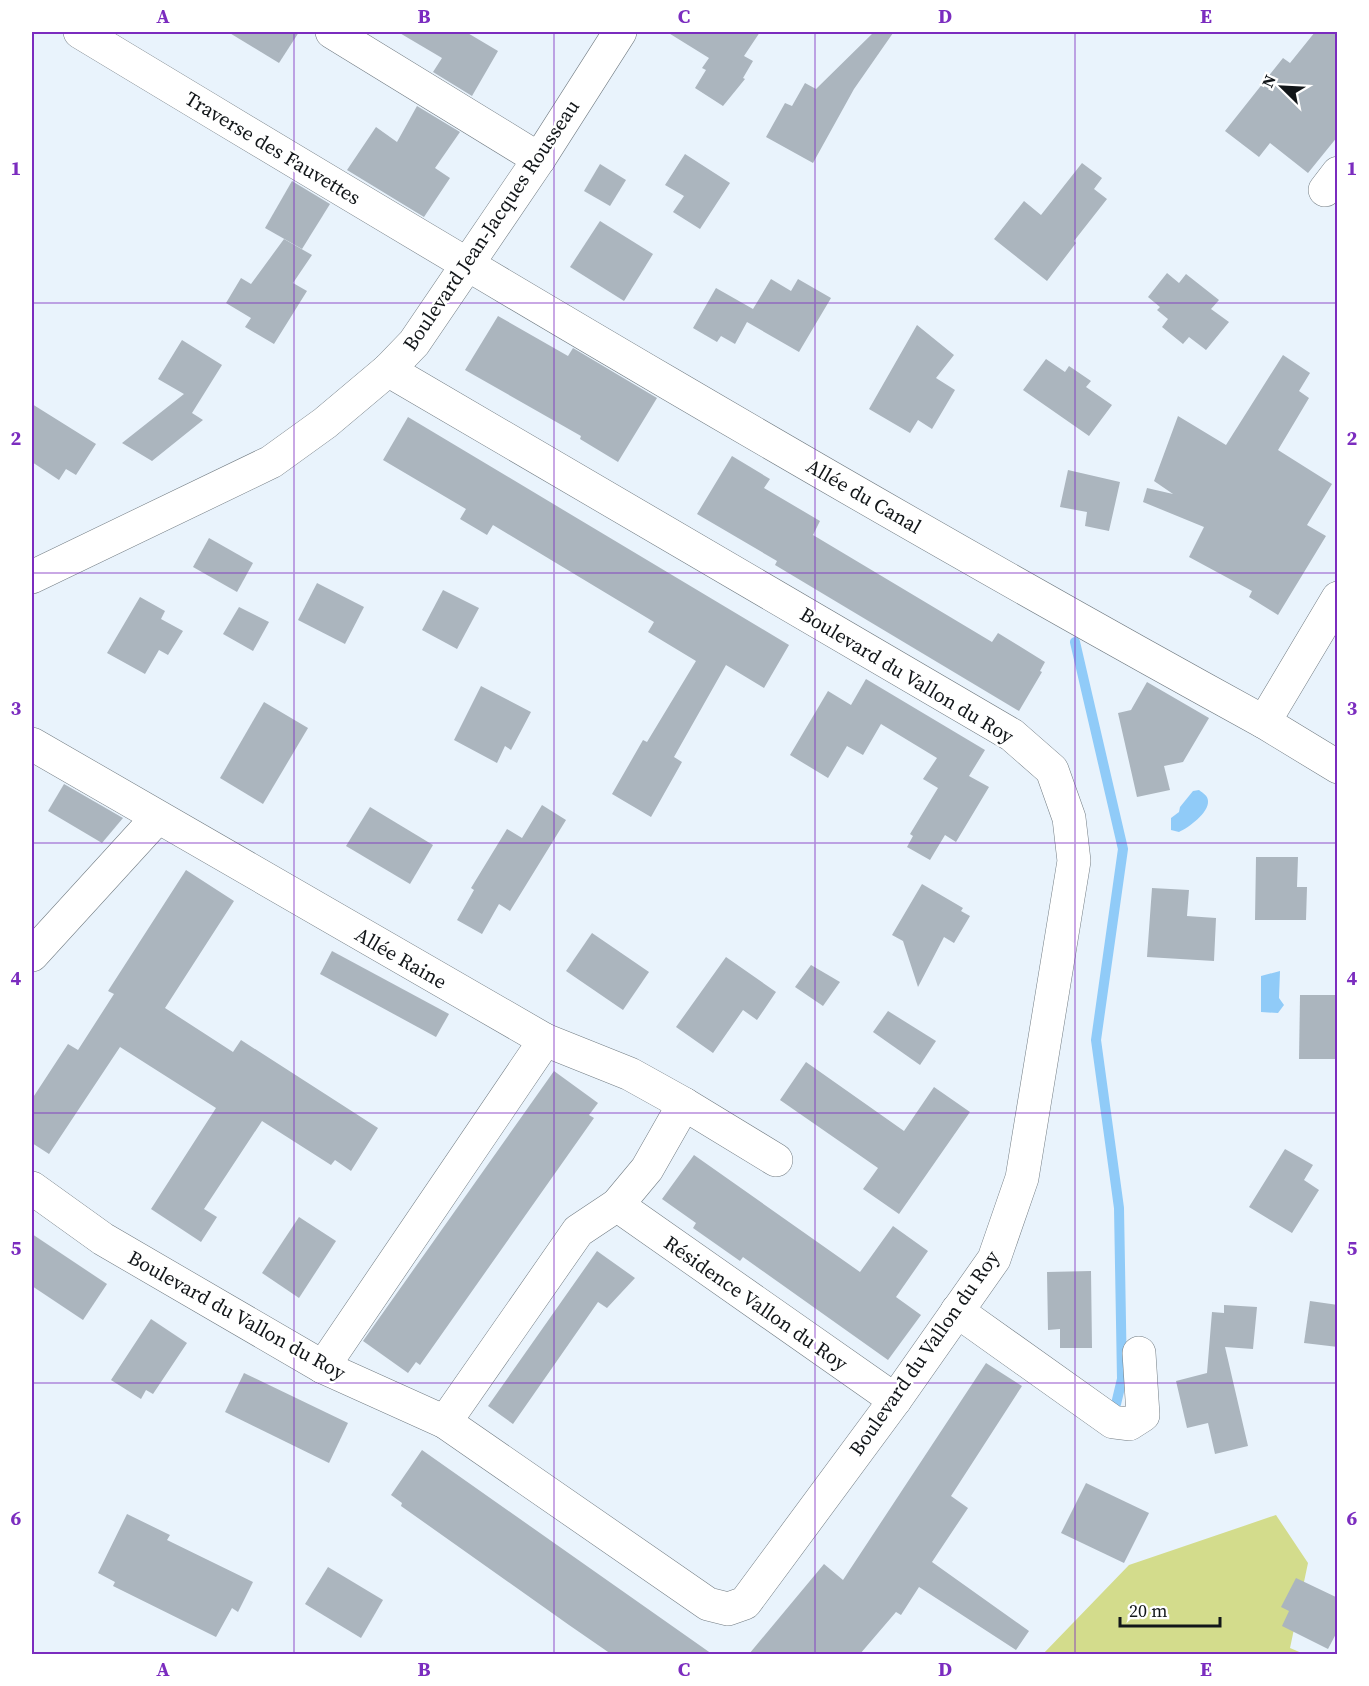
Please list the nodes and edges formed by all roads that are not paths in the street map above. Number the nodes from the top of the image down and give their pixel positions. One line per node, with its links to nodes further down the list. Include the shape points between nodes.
1 (80, 32): 5 (street, Traverse des Fauvettes)
2 (332, 32): 4 (street)
3 (620, 32): 4 (street, Boulevard Jean-Jacques Rousseau)
4 (539, 159): 5 (street, Boulevard Jean-Jacques Rousseau)
5 (466, 265): 6 (street, Boulevard Jean-Jacques Rousseau, via 414,343); 9 (street, Allée du Canal, via 1002,576)
6 (388, 370): 7 (street, Boulevard Jean-Jacques Rousseau, via 271,462); 19 (street, Boulevard du Vallon du Roy, via 1012,735 1052,770 1069,818 1074,861 1022,1179 994,1259)
7 (34, 570)
8 (1338, 598): 9 (street)
9 (1264, 722): 11 (street, Allée du Canal)
10 (32, 744): 12 (street, Allée Raine)
11 (1338, 768)
12 (157, 818): 13 (street); 14 (street, Allée Raine)
13 (32, 955)
14 (545, 1040): 15 (street, Allée Raine, via 630,1074); 21 (street)
15 (684, 1104): 16 (street, Allée Raine); 18 (street, via 647,1169)
16 (776, 1160)
17 (32, 1188): 21 (street, Boulevard du Vallon du Roy, via 103,1239)
18 (616, 1205): 22 (street, Résidence Vallon du Roy); 23 (street, via 578,1231)
19 (957, 1311): 20 (street, via 1113,1422 1129,1424 1143,1415); 22 (street, Boulevard du Vallon du Roy)
20 (1138, 1353)
21 (323, 1367): 23 (street, Boulevard du Vallon du Roy)
22 (895, 1400): 23 (street, Boulevard du Vallon du Roy, via 745,1603 728,1609 708,1604)
23 (445, 1422)

